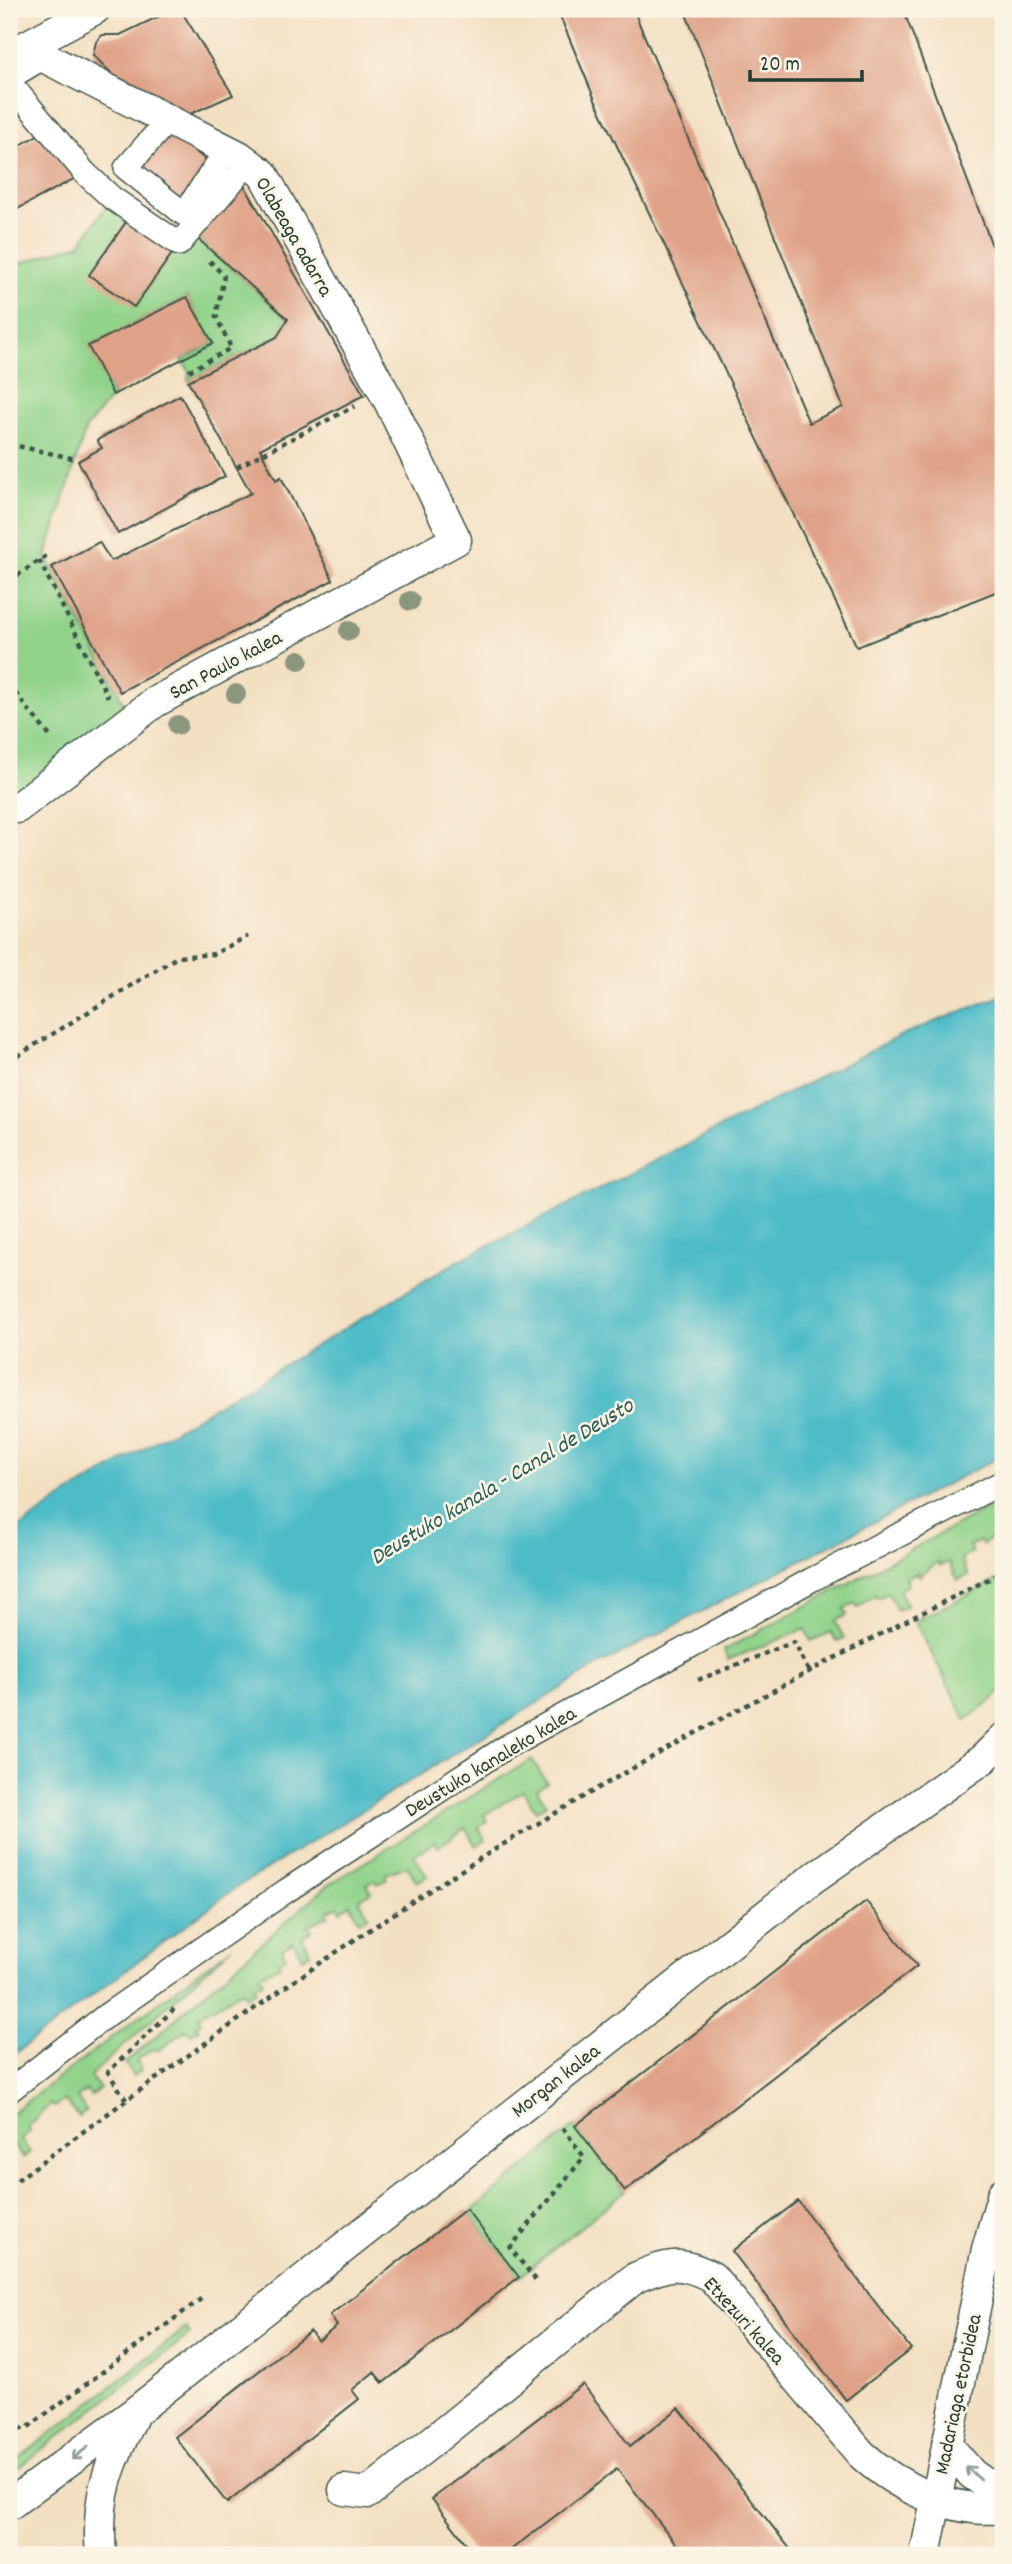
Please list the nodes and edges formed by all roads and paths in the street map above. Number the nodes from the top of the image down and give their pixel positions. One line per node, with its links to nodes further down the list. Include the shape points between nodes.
1 (95, 9): 2 (street)
2 (24, 52): 3 (street); 4 (street)
3 (9, 80): 6 (street, via 46,130 99,187 179,244)
4 (168, 120): 5 (street, Olabeaga adarra); 5 (street, via 126,168 184,214)
5 (238, 156): 6 (street); 12 (street, Olabeaga adarra, via 263,174 382,389)
6 (185, 234): 7 (path, via 224,276 216,316 231,348)
7 (189, 371)
8 (365, 401): 11 (path)
9 (9, 444): 10 (path)
10 (76, 459)
11 (237, 467)
12 (456, 540): 19 (street, San Paulo kalea, via 155,702 17,807)
13 (46, 556): 14 (path)
14 (39, 560): 15 (path); 17 (path, via 110,701)
15 (9, 581)
16 (9, 685): 18 (path)
17 (118, 696)
18 (58, 745)
19 (9, 807)
20 (247, 936): 21 (path, via 214,954 177,957)
21 (9, 1061)
22 (1003, 1482): 25 (street, Deustuko kanaleko kalea, via 811,1580 506,1747 286,1891 104,2017)
23 (1003, 1572): 27 (path, via 786,1682 506,1842 370,1930)
24 (997, 1749): 31 (street, Morgan kalea, via 812,1879)
25 (9, 2091)
26 (563, 2128): 29 (path, via 584,2157 510,2248)
27 (9, 2186)
28 (1003, 2193): 33 (street, Madariaga etorbidea)
29 (536, 2280)
30 (205, 2296): 32 (path, via 27,2428)
31 (135, 2412): 37 (street, Morgan kalea, one-way to 37); 39 (street, Morgan kalea, via 105,2476 98,2519)
32 (9, 2431)
33 (947, 2445): 35 (street, one-way to 33, via 972,2474); 36 (street, Madariaga etorbidea)
34 (344, 2490): 36 (street, Etxezuri kalea, via 368,2493 635,2278 666,2265 689,2266 712,2277 861,2454 879,2471)
35 (1003, 2496)
36 (935, 2501): 38 (street, Etxezuri kalea); 40 (street, Madariaga etorbidea)
37 (9, 2505)
38 (1003, 2508)
39 (102, 2555)
40 (925, 2555)

